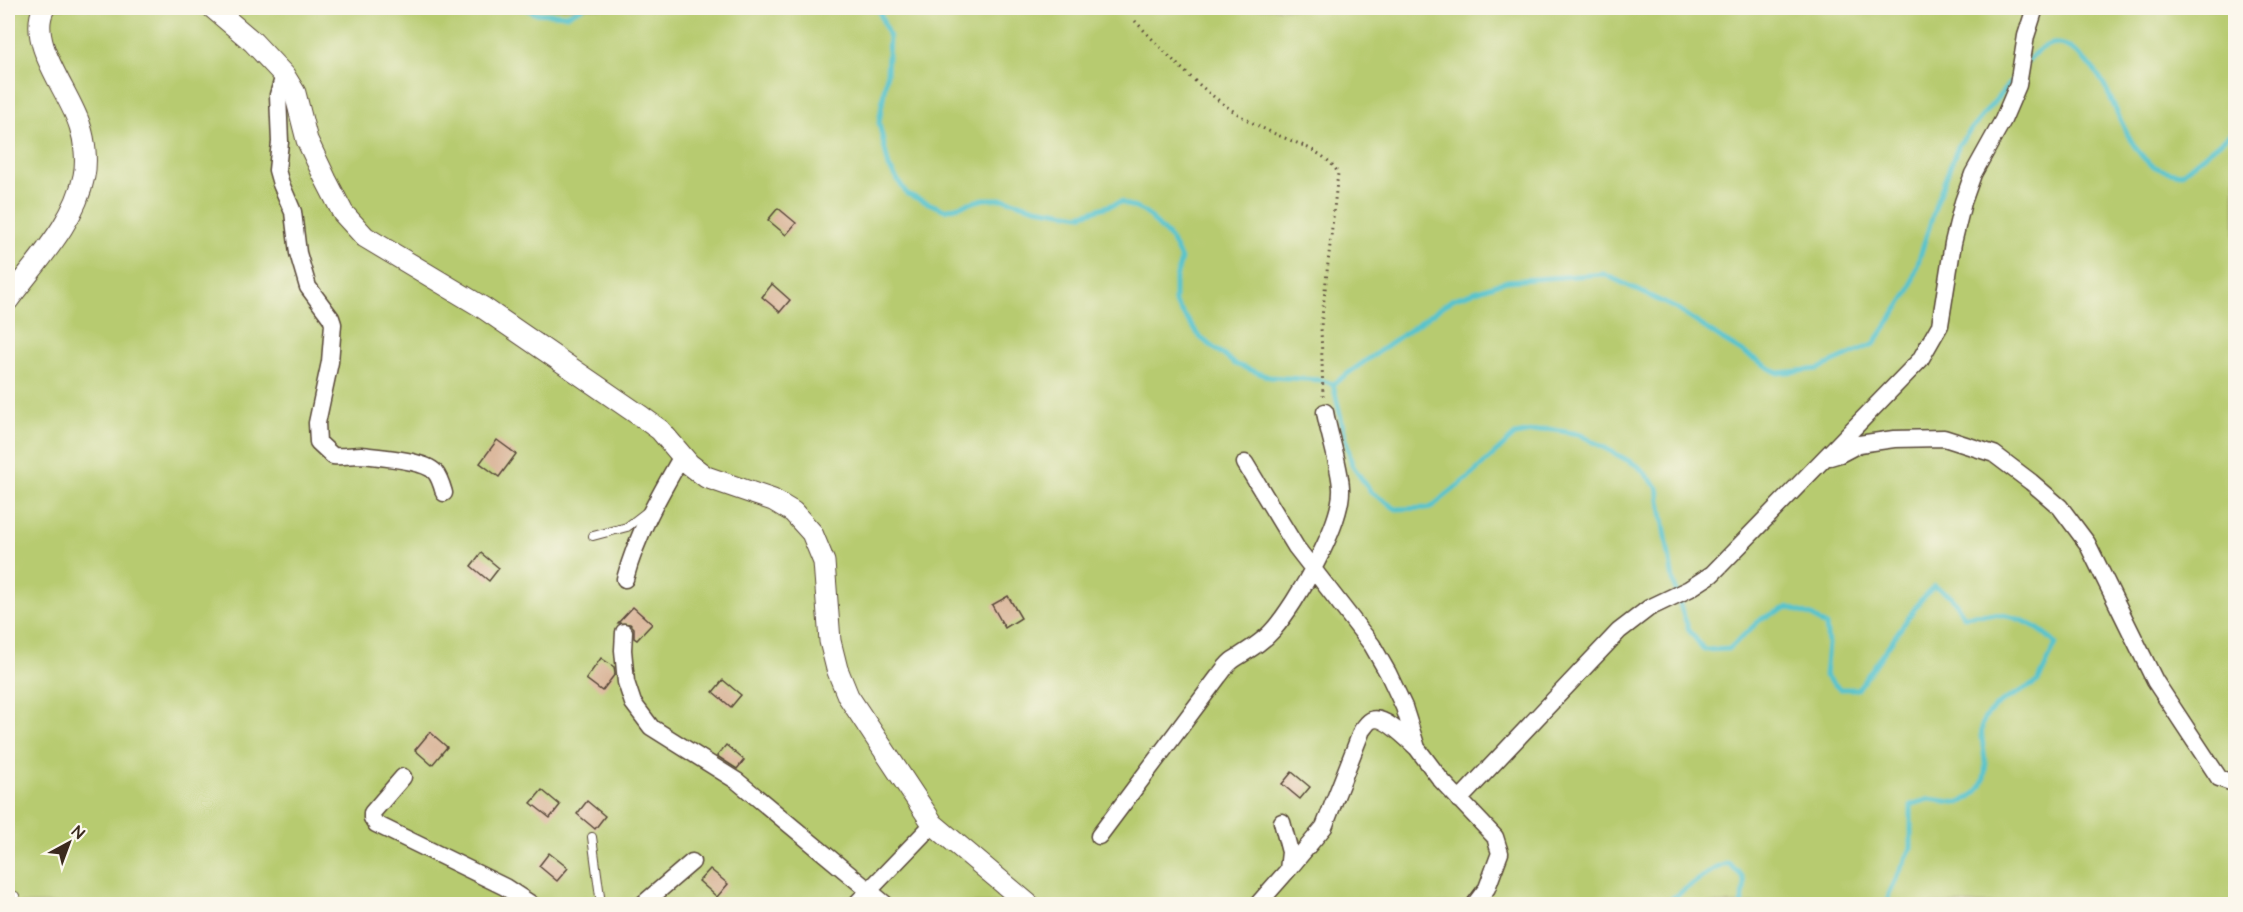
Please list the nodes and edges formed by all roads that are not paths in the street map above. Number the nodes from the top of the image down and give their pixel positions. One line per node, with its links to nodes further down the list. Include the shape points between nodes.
1 (44, 8): 5 (street, via 39,28 42,45 80,124 85,175 60,230)
2 (213, 8): 4 (street)
3 (2034, 8): 8 (street, via 2018,85 1963,202 1940,325 1920,360)
4 (284, 75): 7 (street, via 295,93 307,140 326,180 343,213 365,237 482,307 599,386 660,430); 10 (street, via 278,95 277,170 293,212 298,253 308,287 333,324 330,362 317,423 318,442 333,456 359,455 428,466)
5 (8, 300)
6 (1325, 412): 13 (street, via 1341,489 1332,530)
7 (682, 456): 11 (street); 21 (street, via 706,477 773,500 793,512 812,533 824,562 830,641 848,696)
8 (1826, 458): 18 (street, via 1859,444 1944,438 1994,454 2031,482 2060,507 2087,543 2155,681 2215,772); 19 (street, via 1712,574 1649,608 1619,632)
9 (1245, 463): 13 (street)
10 (444, 493)
11 (654, 506): 12 (lane, via 627,527); 14 (street, via 633,549)
12 (593, 536)
13 (1312, 568): 16 (street, via 1372,645 1404,707); 22 (street, via 1292,606 1272,631 1231,661)
14 (625, 579)
15 (624, 632): 26 (street, via 626,682 633,703 651,727 737,782)
16 (1417, 748): 19 (street); 25 (street, via 1386,722 1370,721 1362,730 1324,827)
17 (403, 777): 27 (street, via 372,813 376,824 505,887)
18 (2235, 784)
19 (1459, 800): 34 (street, via 1495,837 1500,852 1487,888)
20 (1282, 822): 25 (street, via 1290,852)
21 (933, 824): 26 (street); 32 (street)
22 (1099, 836)
23 (592, 837): 28 (lane)
24 (693, 862): 29 (street)
25 (1288, 870): 33 (street)
26 (869, 891): 30 (street); 31 (street)
27 (531, 904)
28 (601, 904)
29 (643, 904)
30 (856, 904)
31 (885, 904)
32 (1028, 904)
33 (1258, 904)
34 (1475, 904)

